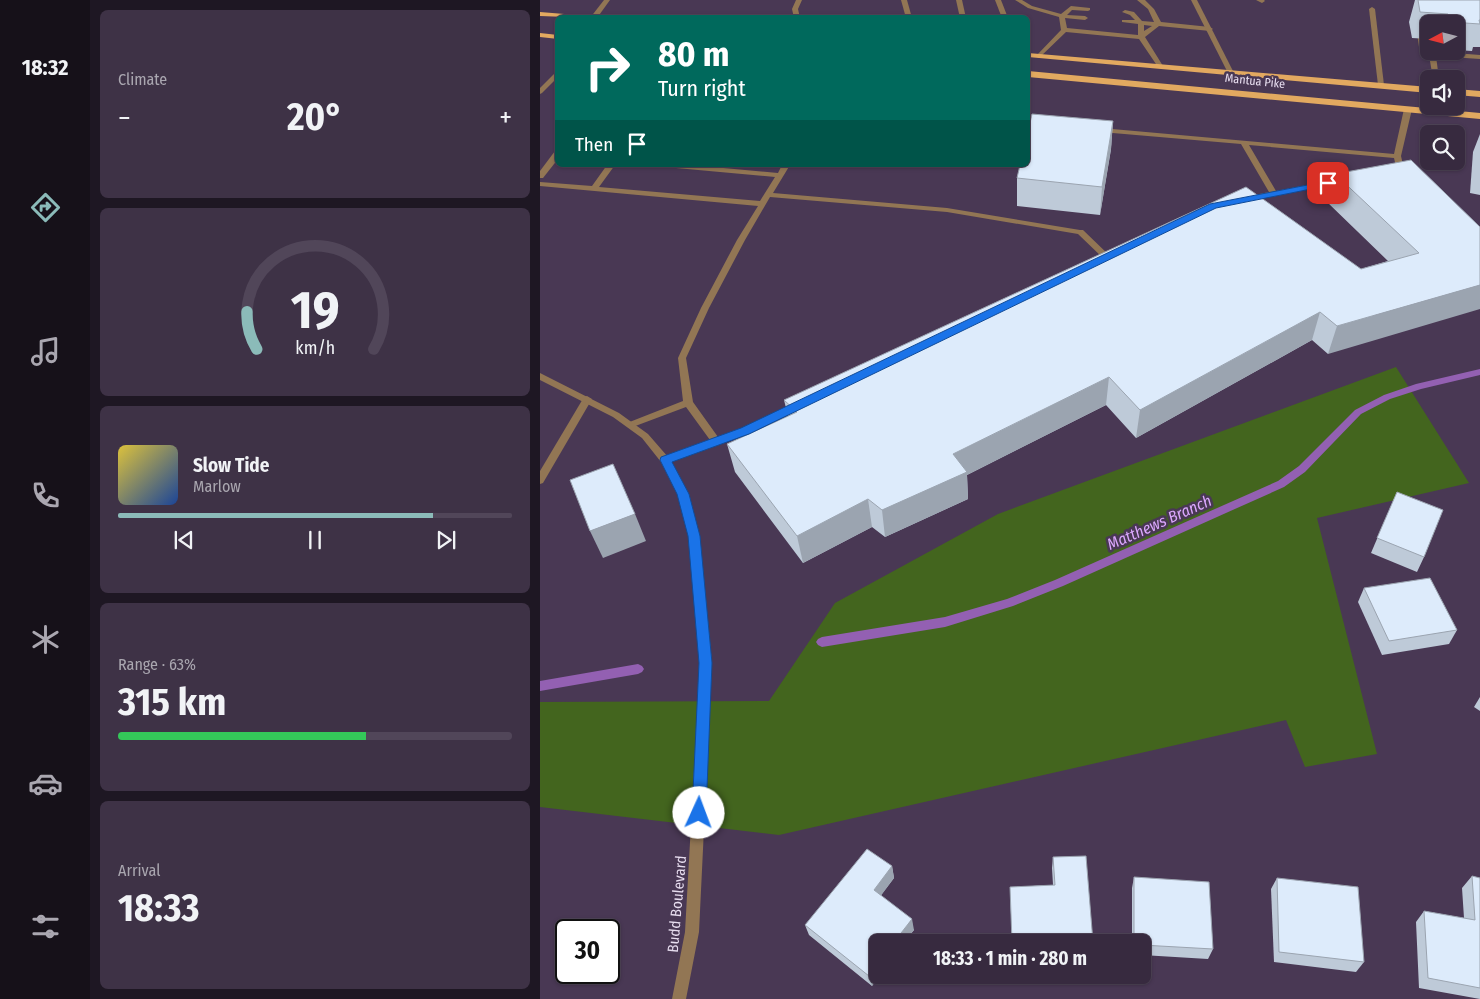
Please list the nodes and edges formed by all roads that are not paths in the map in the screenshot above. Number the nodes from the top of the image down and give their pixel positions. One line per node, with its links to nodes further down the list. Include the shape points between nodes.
1 (607, 0): 14 (street)
2 (798, 0): 15 (street)
3 (904, 0): 16 (street)
4 (959, 0): 17 (street)
5 (998, 0): 18 (street)
6 (1018, 0): 19 (street)
7 (1140, 0): 24 (street, via 1154,12)
8 (1194, 0): 27 (street)
9 (1088, 9): 19 (street, via 1071,8)
10 (1372, 9): 41 (street)
11 (1125, 12): 23 (street, via 1132,13)
12 (540, 14): 13 (main road)
13 (555, 15)
14 (594, 15)
15 (796, 15)
16 (908, 15)
17 (962, 15)
18 (1004, 15)
19 (1062, 16): 20 (street); 26 (street)
20 (1085, 18)
21 (1124, 21): 23 (street)
22 (1418, 21): 30 (street)
23 (1141, 23): 24 (street); 29 (street)
24 (1158, 24): 27 (street); 29 (street)
25 (1083, 27): 26 (street)
26 (1064, 28): 29 (street); 34 (street)
27 (1210, 29): 38 (street)
28 (1122, 30): 29 (street)
29 (1140, 34): 37 (street)
30 (1420, 34)
31 (540, 35): 32 (main road)
32 (555, 36)
33 (1030, 55): 34 (main road, Mantua Pike)
34 (1039, 56): 37 (main road, Mantua Pike)
35 (1465, 56): 36 (street)
36 (1480, 57)
37 (1160, 66): 38 (main road, Mantua Pike)
38 (1231, 72): 41 (main road, Mantua Pike)
39 (1030, 74): 46 (main road, Mantua Pike)
40 (555, 75): 43 (street)
41 (1381, 85): 42 (main road, Mantua Pike)
42 (1420, 89)
43 (540, 92)
44 (1465, 93): 45 (main road)
45 (1480, 94)
46 (1408, 109): 47 (main road, Mantua Pike); 50 (street)
47 (1480, 116)
48 (1093, 130): 49 (street)
49 (1243, 142): 50 (street); 61 (street)
50 (1397, 156): 55 (street, via 1403,172)
51 (555, 157): 57 (street)
52 (610, 167): 60 (street)
53 (688, 167): 56 (street)
54 (785, 167): 56 (street)
55 (1390, 171)
56 (780, 175): 62 (street)
57 (540, 176)
58 (1351, 178): 61 (street)
59 (540, 184): 60 (street)
60 (594, 189): 64 (street)
61 (1274, 194): 63 (street)
62 (769, 196): 64 (street); 66 (street, via 947,210 1080,232)
63 (1239, 201)
64 (764, 204): 71 (street, via 741,240 682,358)
65 (1116, 253): 66 (street)
66 (1107, 257): 67 (street)
67 (1098, 261)
68 (540, 376): 69 (street, Budd Boulevard)
69 (587, 399): 72 (street, Budd Boulevard); 75 (street)
70 (805, 402): 73 (street)
71 (688, 403): 72 (street); 73 (street)
72 (630, 425): 74 (street, Budd Boulevard, via 645,436)
73 (716, 442): 74 (street)
74 (665, 460): 76 (street, Budd Boulevard, via 683,494 694,536 706,663 692,932)
75 (540, 480)
76 (679, 999)

